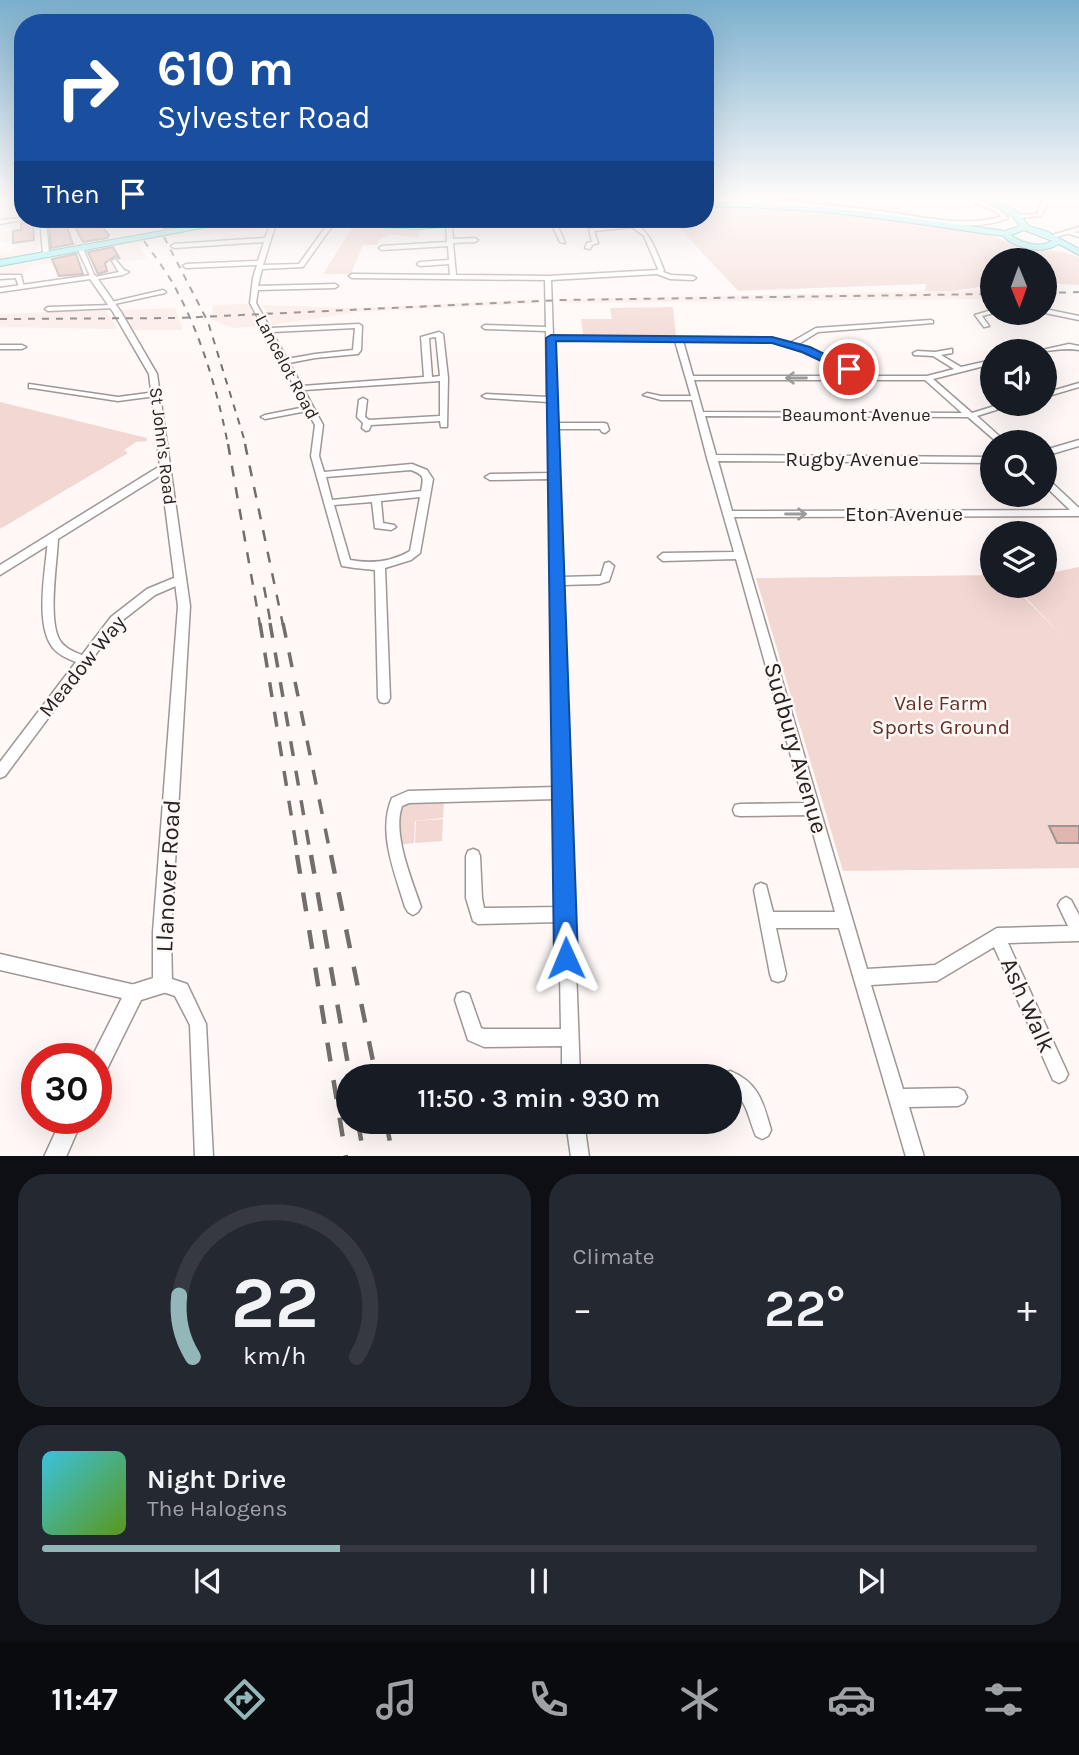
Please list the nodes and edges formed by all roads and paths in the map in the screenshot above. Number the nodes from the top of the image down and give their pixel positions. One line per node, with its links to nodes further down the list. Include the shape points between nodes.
1 (52, 253): 7 (main road)
2 (82, 253): 18 (street, St John's Road)
3 (263, 253): 12 (street, Lancelot Road)
4 (311, 253): 12 (street, via 301,266)
5 (451, 253): 9 (street)
6 (654, 253): 14 (street)
7 (46, 254): 10 (main road)
8 (116, 261): 18 (street, via 125,273)
9 (451, 262): 11 (street); 16 (street)
10 (0, 263)
11 (420, 263)
12 (259, 265): 13 (street); 23 (street, Lancelot Road)
13 (186, 267)
14 (658, 272): 19 (street); 20 (street)
15 (352, 276): 16 (street)
16 (453, 276): 19 (street)
17 (0, 277): 22 (street, via 19,276)
18 (93, 278): 22 (street); 26 (street, St John's Road)
19 (548, 278): 33 (street)
20 (693, 278)
21 (335, 286): 23 (street)
22 (21, 287): 24 (street)
23 (255, 288): 32 (street, Lancelot Road, via 253,303)
24 (0, 290)
25 (163, 292): 26 (street)
26 (111, 305): 27 (street); 57 (street, St John's Road, via 153,374)
27 (48, 309)
28 (1057, 313): 29 (street)
29 (1079, 318)
30 (931, 322): 35 (street, via 816,330)
31 (485, 327): 33 (street)
32 (267, 330): 44 (street, Lancelot Road); 44 (street, via 359,326 355,352)
33 (550, 334): 34 (street); 62 (street)
34 (678, 338): 35 (street); 49 (street, Sudbury Avenue)
35 (792, 345): 46 (street)
36 (0, 347): 37 (street)
37 (22, 347)
38 (1057, 348): 39 (street)
39 (1079, 348)
40 (860, 351): 46 (street, via 855,352)
41 (949, 351): 43 (street)
42 (917, 353): 43 (street)
43 (935, 354): 47 (street)
44 (284, 362): 55 (street, Lancelot Road)
45 (980, 365): 47 (street)
46 (849, 369): 50 (street)
47 (960, 370): 51 (street)
48 (444, 378): 52 (street); 52 (street, via 439,334 433,334 425,337); 61 (street, via 444,421 366,425 361,417)
49 (690, 378): 50 (street, one-way to 49); 60 (street, Sudbury Avenue)
50 (865, 378): 51 (street)
51 (928, 378): 66 (street)
52 (428, 379): 55 (street)
53 (1079, 385): 56 (street)
54 (32, 386): 57 (street, via 118,399)
55 (300, 388): 63 (street, Lancelot Road)
56 (1057, 391)
57 (156, 394): 75 (street, St John's Road)
58 (647, 395): 60 (street)
59 (485, 396): 62 (street)
60 (695, 398): 65 (street, Sudbury Avenue)
61 (363, 400)
62 (552, 400): 68 (street)
63 (310, 408): 67 (street); 76 (street, Lancelot Road, via 319,425 315,456)
64 (980, 413): 66 (street, Beaumont Avenue)
65 (699, 414): 66 (street, Beaumont Avenue); 73 (street, Sudbury Avenue)
66 (973, 415): 70 (street)
67 (265, 417)
68 (553, 426): 69 (street); 77 (street)
69 (604, 427)
70 (989, 430)
71 (1079, 443): 72 (street)
72 (1057, 449)
73 (711, 458): 74 (street, Rugby Avenue); 84 (street, Sudbury Avenue)
74 (980, 460)
75 (165, 468): 86 (street); 92 (street, St John's Road)
76 (321, 475): 80 (street, via 420,468 428,479); 82 (street, Lancelot Road)
77 (554, 476): 78 (street); 93 (street)
78 (490, 477)
79 (1057, 492): 83 (street)
80 (426, 493): 81 (street); 89 (street, via 415,553)
81 (376, 498): 82 (street); 85 (street, via 378,526)
82 (328, 503): 89 (street, Lancelot Road, via 346,563)
83 (1079, 513): 84 (street, Eton Avenue, one-way to 83)
84 (728, 514): 87 (street, Sudbury Avenue)
85 (391, 527)
86 (53, 539): 91 (street); 94 (street, via 53,641)
87 (740, 555): 88 (street); 98 (street, Sudbury Avenue)
88 (663, 557)
89 (380, 566): 95 (street)
90 (609, 566): 93 (street, via 605,578 599,580)
91 (0, 571)
92 (181, 579): 94 (street, Meadow Way, via 133,604); 112 (street, Llanover Road, via 184,606 162,932)
93 (557, 581): 97 (street)
94 (83, 660): 96 (street, Meadow Way)
95 (384, 698)
96 (0, 772)
97 (562, 793): 103 (street, via 408,797 397,802 392,812 395,843); 104 (street)
98 (813, 809): 99 (street); 106 (street, Sudbury Avenue)
99 (740, 810)
100 (473, 856): 104 (street, via 478,916)
101 (761, 890): 105 (street)
102 (1066, 905): 107 (street, Ash Walk)
103 (413, 907)
104 (565, 914): 115 (street)
105 (767, 920): 106 (street); 110 (street)
106 (845, 920): 111 (street, Sudbury Avenue)
107 (1079, 932): 108 (street, Ash Walk)
108 (998, 936): 111 (street, Ash Walk, via 937,973); 118 (street, Ash Walk)
109 (0, 962): 113 (street)
110 (778, 974)
111 (861, 977): 121 (street, Sudbury Avenue)
112 (163, 984): 113 (street); 126 (street, via 181,990 198,1024)
113 (135, 993): 116 (street)
114 (463, 1000): 115 (street, via 474,1034 484,1038)
115 (568, 1037): 117 (street)
116 (110, 1043)
117 (570, 1064)
118 (1059, 1074)
119 (742, 1084): 122 (street, via 753,1098)
120 (958, 1097): 121 (street)
121 (897, 1098): 128 (street, Sudbury Avenue)
122 (762, 1130)
123 (66, 1134): 125 (street)
124 (577, 1134): 127 (street)
125 (55, 1156)
126 (204, 1156)
127 (580, 1156)
128 (915, 1156)

